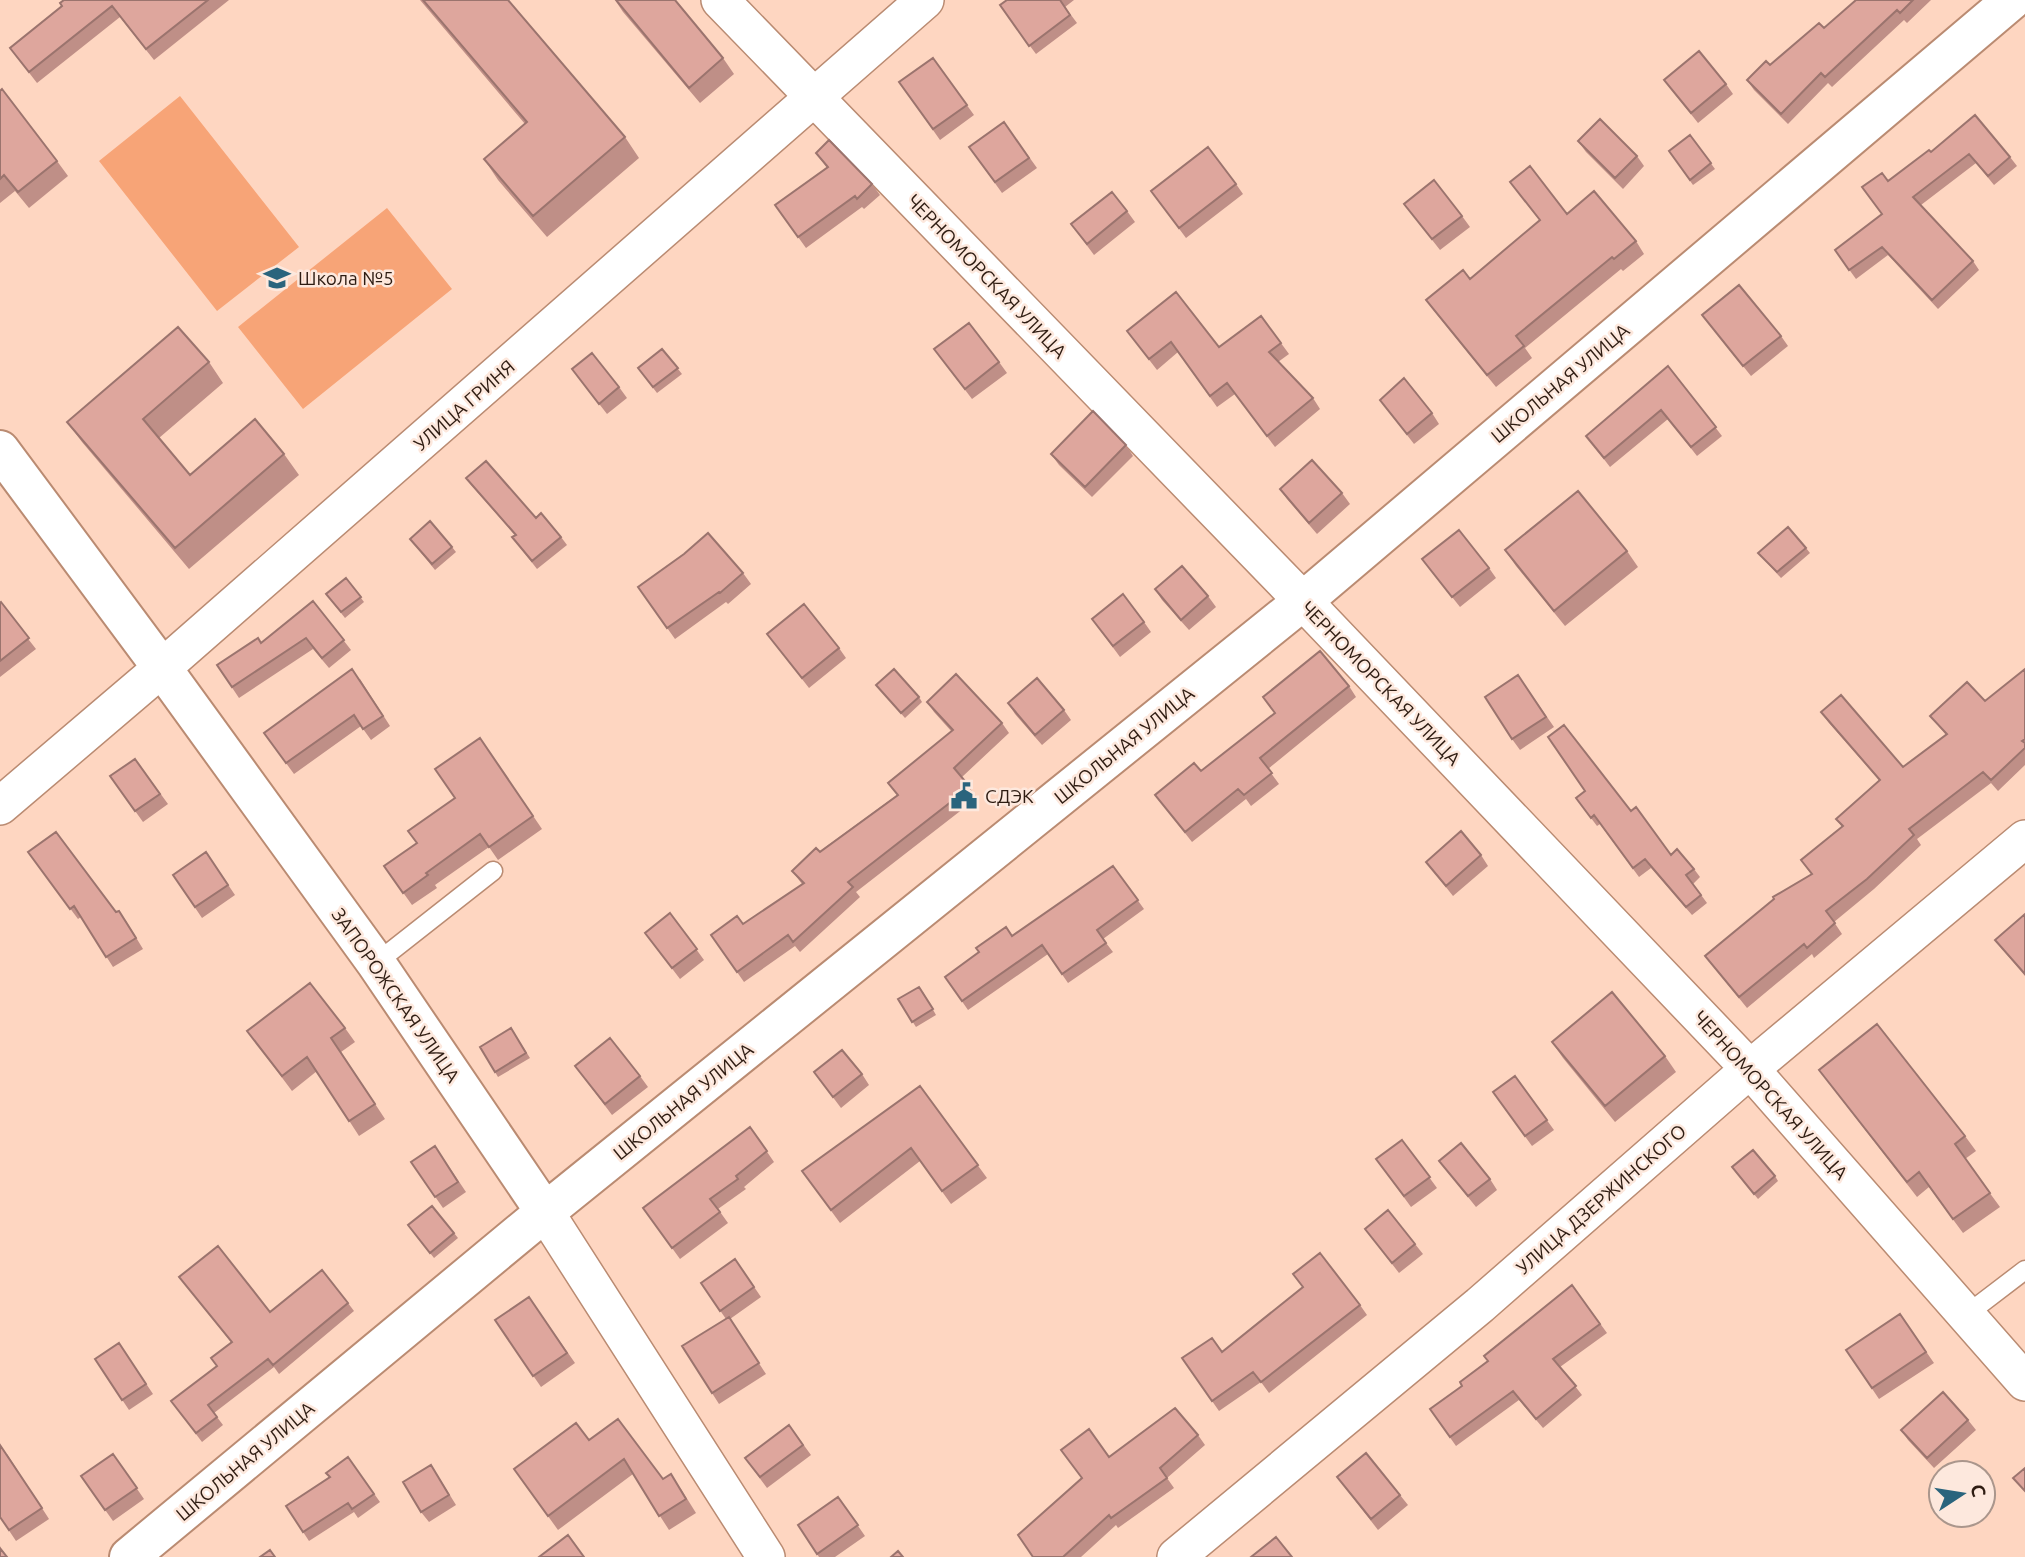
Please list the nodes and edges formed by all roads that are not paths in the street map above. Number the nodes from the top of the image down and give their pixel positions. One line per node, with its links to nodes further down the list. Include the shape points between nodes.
1 (720, 0): 4 (street, ЧЕРНОМОРСКАЯ УЛИЦА)
2 (925, 0): 4 (street, УЛИЦА ГРИНЯ)
3 (2012, 0): 6 (street, ШКОЛЬНАЯ УЛИЦА)
4 (815, 98): 6 (street, ЧЕРНОМОРСКАЯ УЛИЦА); 7 (street, УЛИЦА ГРИНЯ)
5 (0, 450): 7 (street, ЗАПОРОЖСКАЯ УЛИЦА)
6 (1303, 601): 12 (street, ЧЕРНОМОРСКАЯ УЛИЦА); 13 (street, ШКОЛЬНАЯ УЛИЦА)
7 (162, 668): 8 (street, УЛИЦА ГРИНЯ); 11 (street, ЗАПОРОЖСКАЯ УЛИЦА)
8 (0, 806)
9 (2025, 839): 12 (street, УЛИЦА ДЗЕРЖИНСКОГО)
10 (493, 872): 11 (lane)
11 (376, 963): 13 (street, ЗАПОРОЖСКАЯ УЛИЦА)
12 (1750, 1069): 15 (street, ЧЕРНОМОРСКАЯ УЛИЦА); 19 (street, УЛИЦА ДЗЕРЖИНСКОГО, via 1480,1305)
13 (545, 1212): 17 (street, ШКОЛЬНАЯ УЛИЦА); 18 (street, ЗАПОРОЖСКАЯ УЛИЦА)
14 (2025, 1270): 15 (lane)
15 (1966, 1315): 16 (street, ЧЕРНОМОРСКАЯ УЛИЦА)
16 (2025, 1382)
17 (129, 1557)
18 (766, 1557)
19 (1176, 1557)

